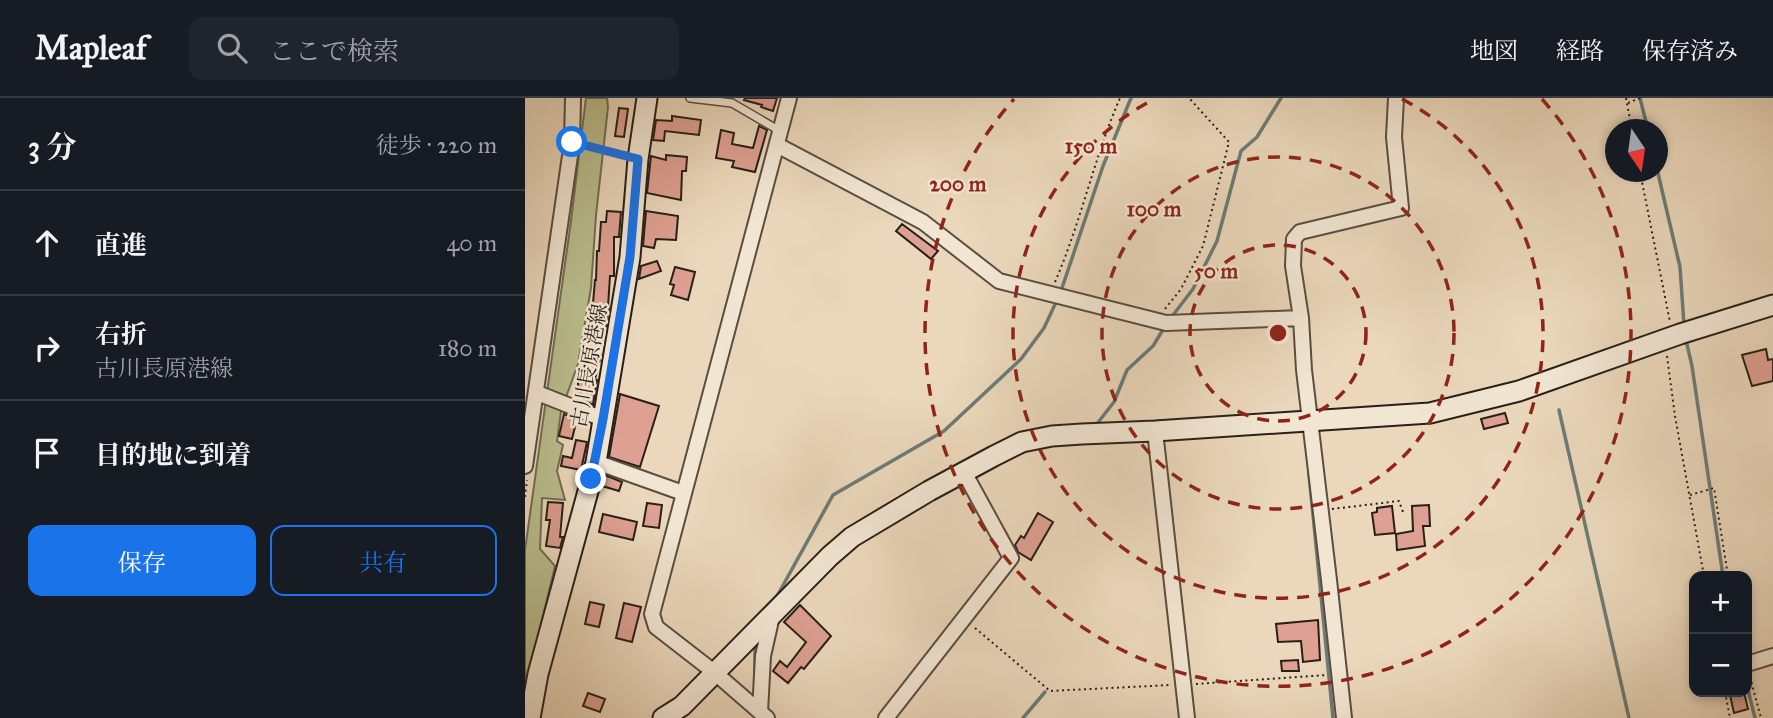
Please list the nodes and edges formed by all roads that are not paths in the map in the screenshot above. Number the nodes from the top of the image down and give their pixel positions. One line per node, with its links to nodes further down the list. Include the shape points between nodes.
1 (573, 98): 14 (street, via 572,142)
2 (647, 98): 10 (street, 古川長原港線, via 630,257)
3 (690, 98): 6 (lane, via 732,103)
4 (789, 98): 6 (street)
5 (1396, 98): 8 (street, via 1401,208 1300,232 1294,239 1293,266)
6 (779, 138): 8 (street, via 923,222 999,281 1167,322); 16 (street)
7 (1773, 305): 11 (street, via 1465,406 1430,414)
8 (1301, 318): 11 (street)
9 (540, 394): 10 (street)
10 (603, 419): 13 (street, 古川長原港線)
11 (1311, 421): 12 (street); 26 (street)
12 (1154, 431): 15 (street, via 1022,442); 25 (street)
13 (596, 462): 16 (street); 22 (street, 古川長原港線)
14 (525, 466)
15 (964, 472): 17 (street, via 852,537); 24 (street, via 1011,558)
16 (683, 493): 20 (street, via 652,614 656,627)
17 (772, 614): 20 (street); 21 (street, via 763,656)
18 (1773, 656): 19 (street)
19 (1752, 662)
20 (714, 672): 21 (street); 23 (street, via 682,706)
21 (764, 715)
22 (530, 718)
23 (663, 718)
24 (886, 718)
25 (1187, 718)
26 (1344, 718)

